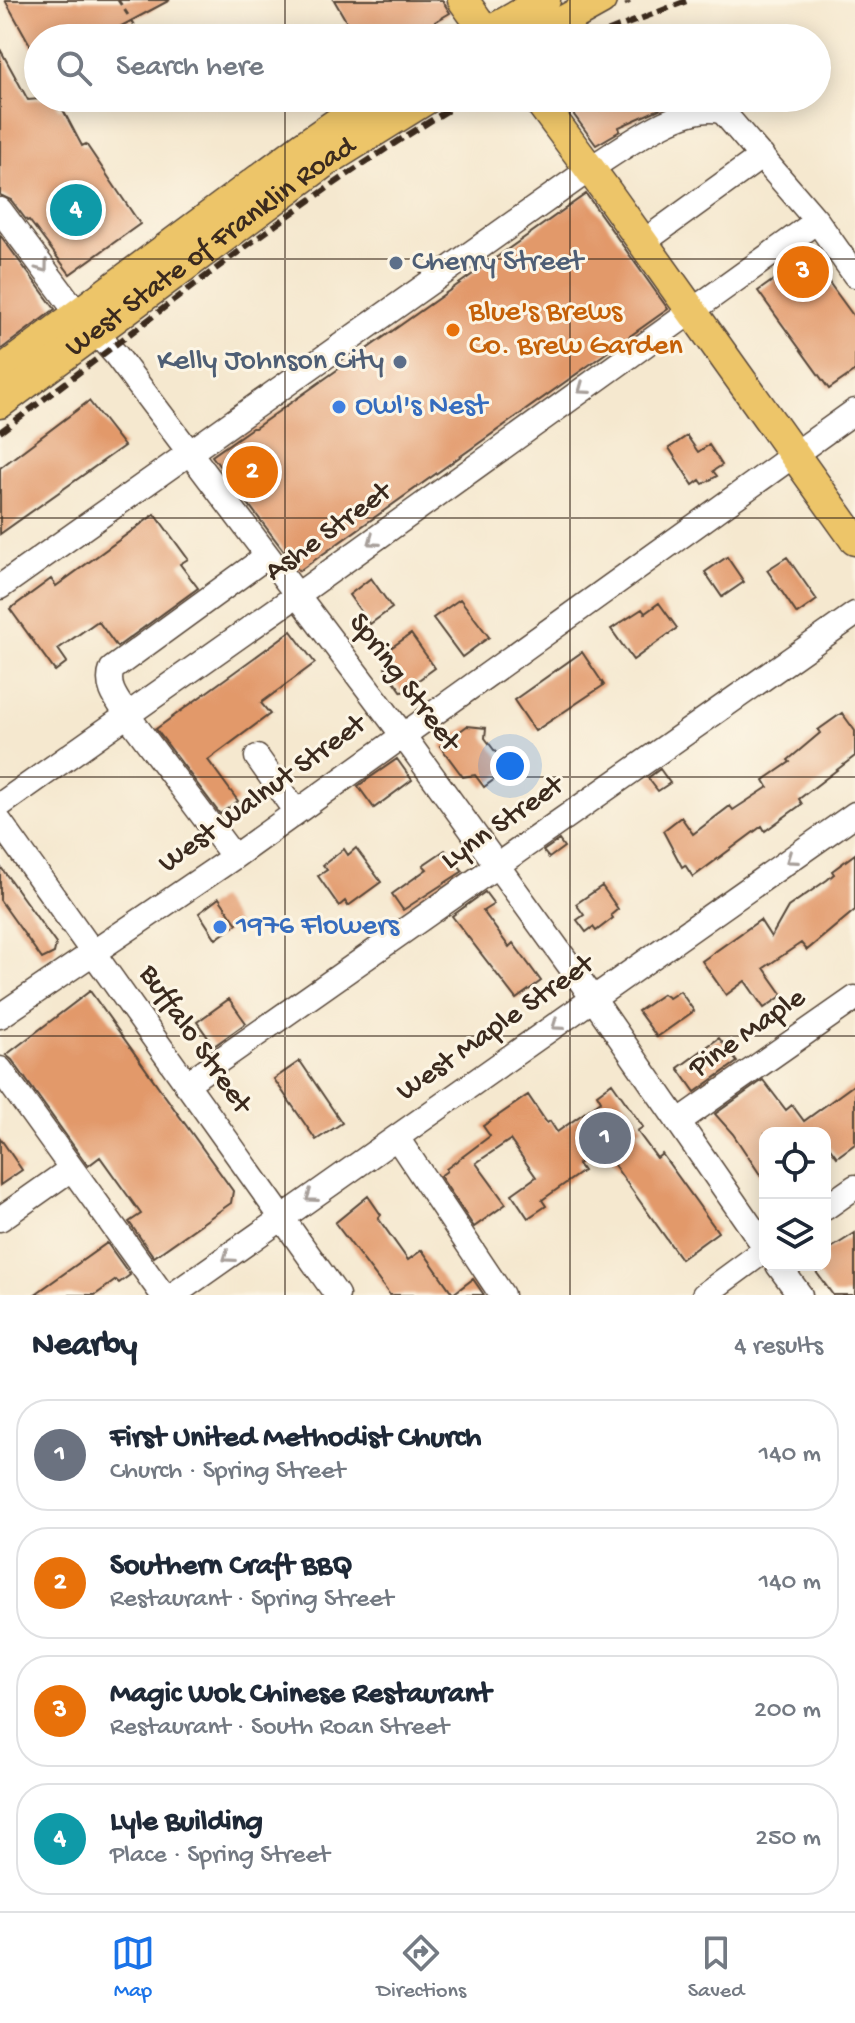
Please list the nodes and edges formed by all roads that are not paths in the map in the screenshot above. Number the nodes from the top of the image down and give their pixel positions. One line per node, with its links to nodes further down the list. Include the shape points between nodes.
1 (463, 0): 4 (main road)
2 (545, 0): 5 (main road)
3 (601, 0): 6 (main road)
4 (478, 24)
5 (505, 24)
6 (558, 24)
7 (352, 112): 19 (main road, West State of Franklin Road)
8 (405, 112): 19 (main road, West State of Franklin Road)
9 (547, 112): 13 (main road)
10 (703, 112): 13 (street, via 663,125)
11 (723, 112): 12 (street)
12 (762, 156): 15 (street); 16 (street)
13 (590, 169): 16 (main road); 23 (street)
14 (0, 210): 19 (street, Spring Street, one-way to 19)
15 (817, 221): 17 (street); 18 (street, Ashe Street)
16 (642, 243): 18 (main road)
17 (855, 275)
18 (692, 310): 24 (main road); 28 (street, Ashe Street, one-way to 28)
19 (87, 323): 20 (main road, West State of Franklin Road); 21 (main road, West State of Franklin Road); 23 (street, Spring Street)
20 (0, 372)
21 (0, 403)
22 (855, 411): 24 (street, West Walnut Street)
23 (190, 453): 26 (street, Spring Street); 27 (street)
24 (794, 454): 25 (main road); 31 (street, West Walnut Street)
25 (855, 540)
26 (266, 557): 28 (street, Spring Street); 30 (street, via 112,669 108,678 113,695)
27 (0, 587)
28 (297, 595): 30 (street, Ashe Street); 31 (street, Spring Street)
29 (855, 614): 38 (street, Lynn Street)
30 (128, 716): 33 (street, Ashe Street); 37 (street)
31 (402, 734): 34 (street, West Walnut Street); 38 (street, Spring Street)
32 (257, 757): 34 (street)
33 (0, 805)
34 (296, 812): 37 (street, West Walnut Street)
35 (855, 814): 41 (street, West Maple Street, one-way to 41)
36 (0, 822): 39 (street, Buffalo Street)
37 (234, 857): 39 (street, West Walnut Street)
38 (498, 867): 41 (street, Spring Street); 44 (street, Lynn Street)
39 (93, 953): 42 (street, West Walnut Street); 44 (street, Buffalo Street)
40 (855, 998): 45 (street, Pine Maple)
41 (593, 1000): 45 (street, Spring Street); 46 (street, West Maple Street, one-way to 46)
42 (0, 1016)
43 (0, 1069): 47 (street)
44 (186, 1084): 50 (street, Buffalo Street)
45 (678, 1122): 52 (street, Spring Street)
46 (397, 1138): 50 (street, West Maple Street, one-way to 50); 58 (street)
47 (71, 1169): 51 (street); 55 (street)
48 (855, 1187): 49 (street)
49 (831, 1204)
50 (281, 1218): 56 (street, West Maple Street, one-way to 56); 57 (street, Buffalo Street)
51 (0, 1219)
52 (759, 1240)
53 (759, 1254): 59 (street)
54 (782, 1271): 60 (street)
55 (163, 1295)
56 (173, 1295)
57 (337, 1295)
58 (502, 1295)
59 (704, 1295)
60 (800, 1295)

